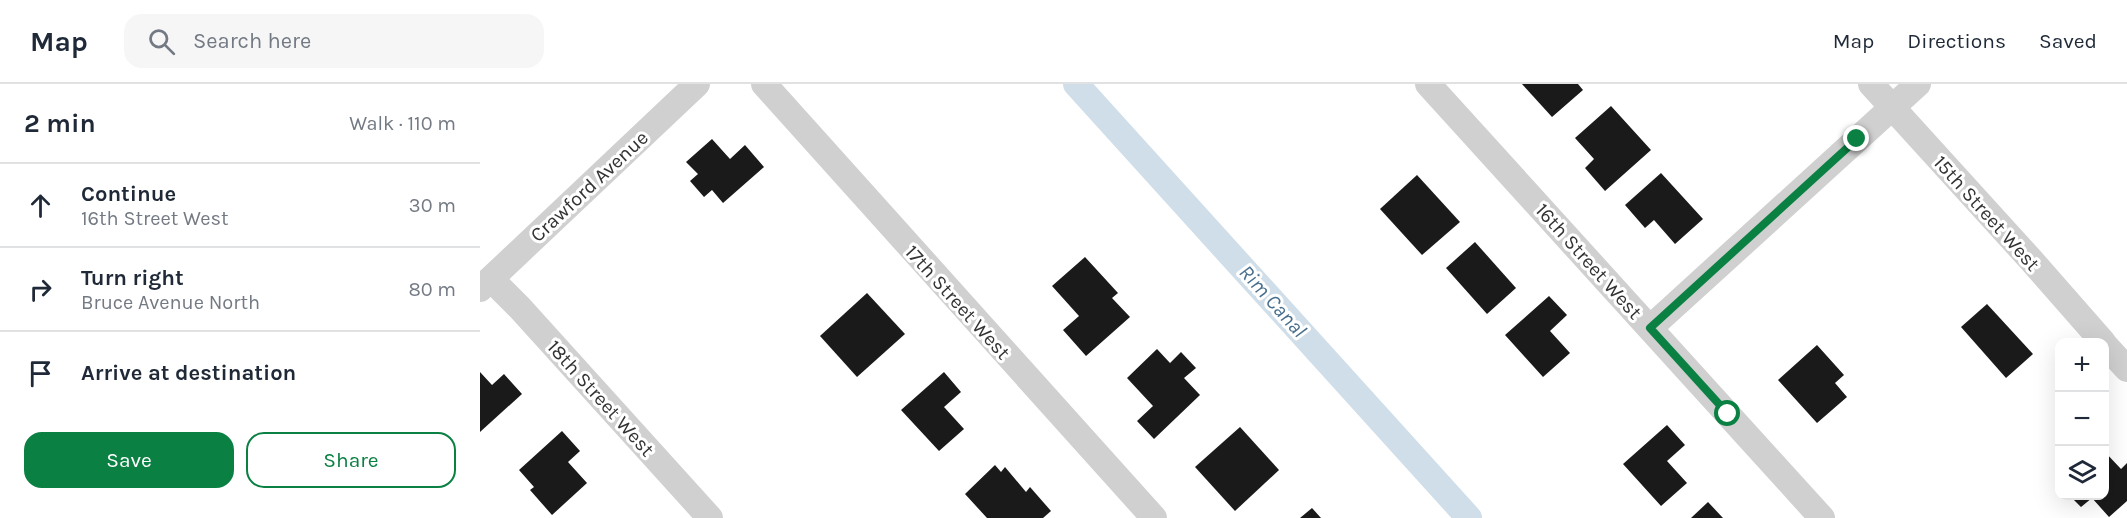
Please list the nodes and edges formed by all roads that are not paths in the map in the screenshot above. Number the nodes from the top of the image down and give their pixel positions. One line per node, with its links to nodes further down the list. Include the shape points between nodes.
1 (697, 84): 7 (street, Crawford Avenue)
2 (764, 84): 13 (street, 17th Street West)
3 (1428, 84): 8 (street, 16th Street West)
4 (1871, 84): 6 (street, 15th Street West)
5 (1918, 84): 6 (street)
6 (1892, 107): 8 (street); 9 (street, 15th Street West)
7 (485, 284): 12 (street, 18th Street West, via 520,308)
8 (1650, 328): 14 (street, 16th Street West)
9 (2100, 338)
10 (2109, 349): 11 (street, 15th Street West)
11 (2127, 369)
12 (711, 518)
13 (1154, 518)
14 (1822, 518)

